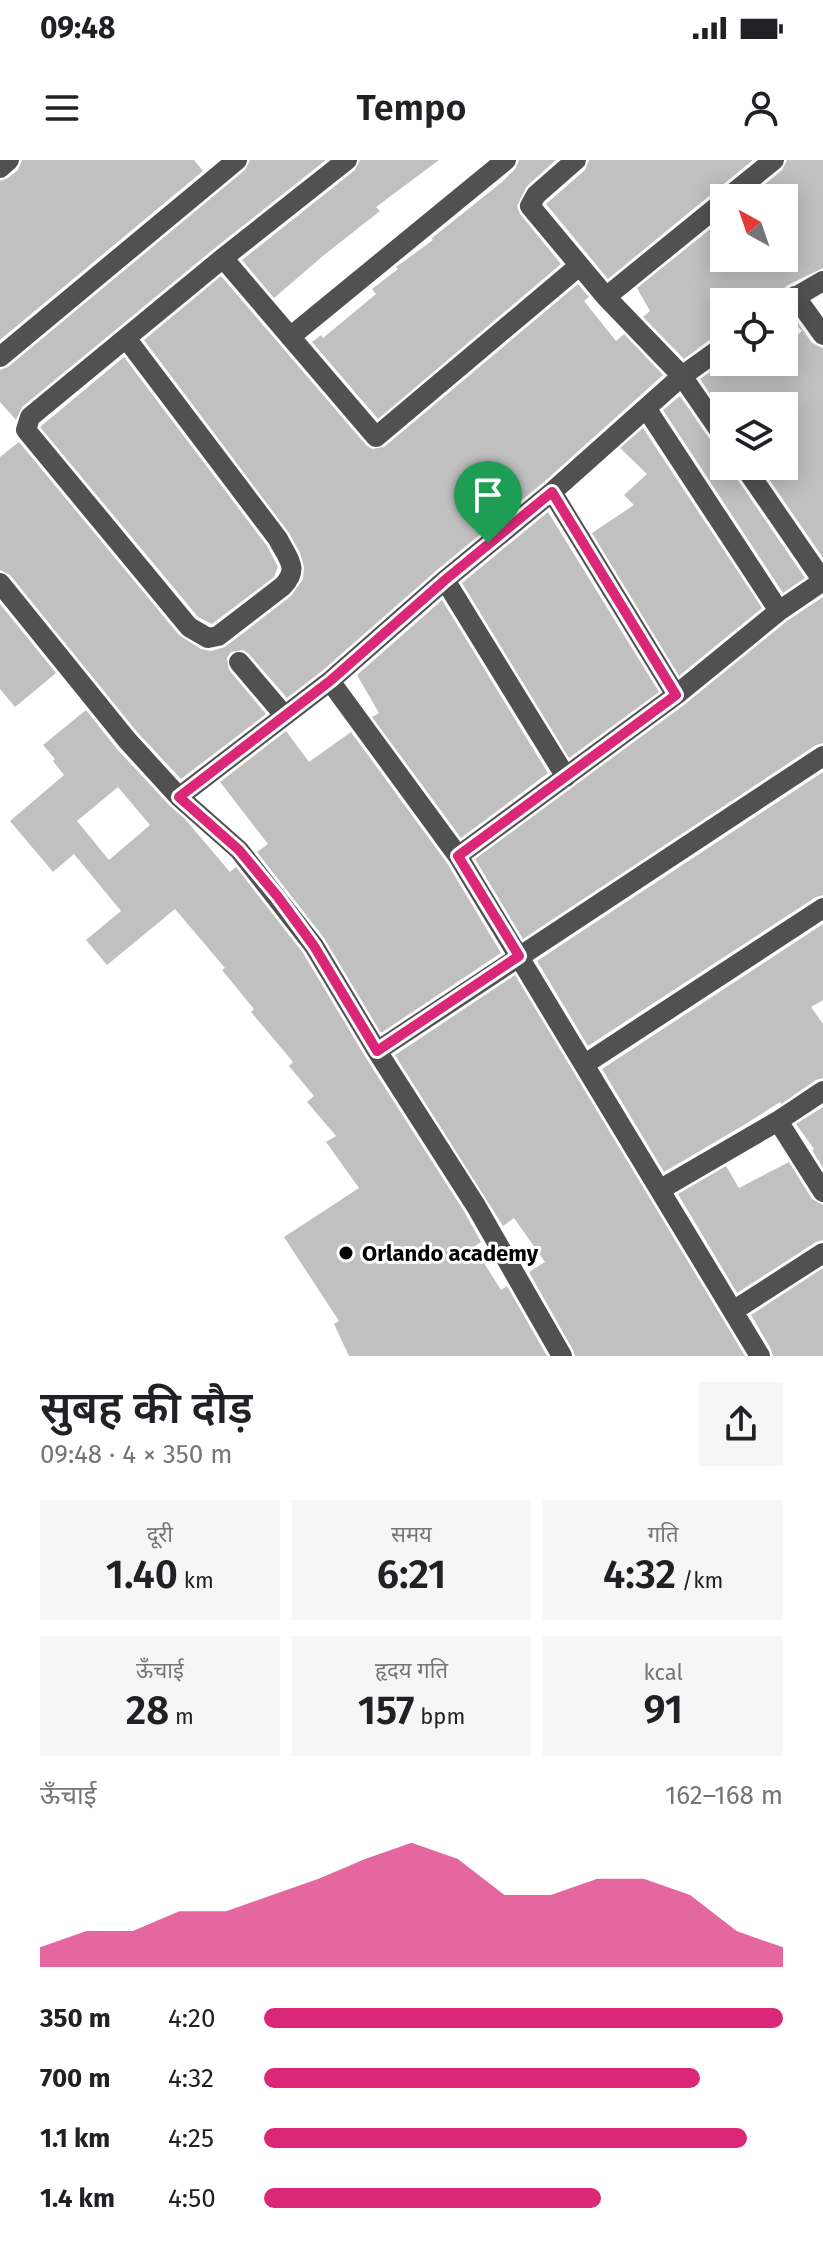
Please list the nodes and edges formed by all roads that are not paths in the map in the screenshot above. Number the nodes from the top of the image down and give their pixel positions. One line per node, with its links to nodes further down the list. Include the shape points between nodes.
1 (9, 160): 7 (street)
2 (237, 160): 20 (street)
3 (347, 160): 10 (street)
4 (506, 160): 17 (street)
5 (576, 160): 11 (street, via 530,206)
6 (774, 160): 8 (street)
7 (0, 168)
8 (744, 184)
9 (710, 212): 14 (street)
10 (223, 258): 17 (street); 18 (street)
11 (579, 266): 14 (street); 17 (street, via 376,437)
12 (823, 281): 13 (street)
13 (798, 295)
14 (606, 297): 21 (street)
15 (798, 308): 16 (street)
16 (823, 335)
17 (290, 337)
18 (126, 338): 18 (street, via 278,539 293,568 283,586 218,636 208,638 189,627 26,430 30,417)
19 (710, 356): 21 (street)
20 (0, 357)
21 (682, 376): 22 (street); 23 (street)
22 (646, 408): 25 (street); 29 (street)
23 (710, 417)
24 (754, 480): 27 (street)
25 (552, 492): 26 (street); 32 (street)
26 (445, 580): 31 (street); 35 (street)
27 (823, 581): 29 (street)
28 (0, 583): 36 (street)
29 (779, 611): 32 (street)
30 (239, 662): 33 (street)
31 (330, 681): 33 (street); 37 (street)
32 (676, 695): 35 (street)
33 (284, 715): 36 (street)
34 (823, 756): 39 (street)
35 (566, 777): 37 (street)
36 (179, 797): 40 (street, via 239,850 278,897)
37 (458, 856): 39 (street)
38 (823, 908): 41 (street)
39 (519, 956): 40 (street); 41 (street)
40 (377, 1051): 48 (street, via 476,1206)
41 (585, 1064): 44 (street)
42 (823, 1091): 43 (street)
43 (778, 1121): 44 (street); 45 (street)
44 (661, 1189): 47 (street)
45 (823, 1192)
46 (823, 1253): 47 (street)
47 (733, 1311): 49 (street)
48 (562, 1356)
49 (760, 1356)

